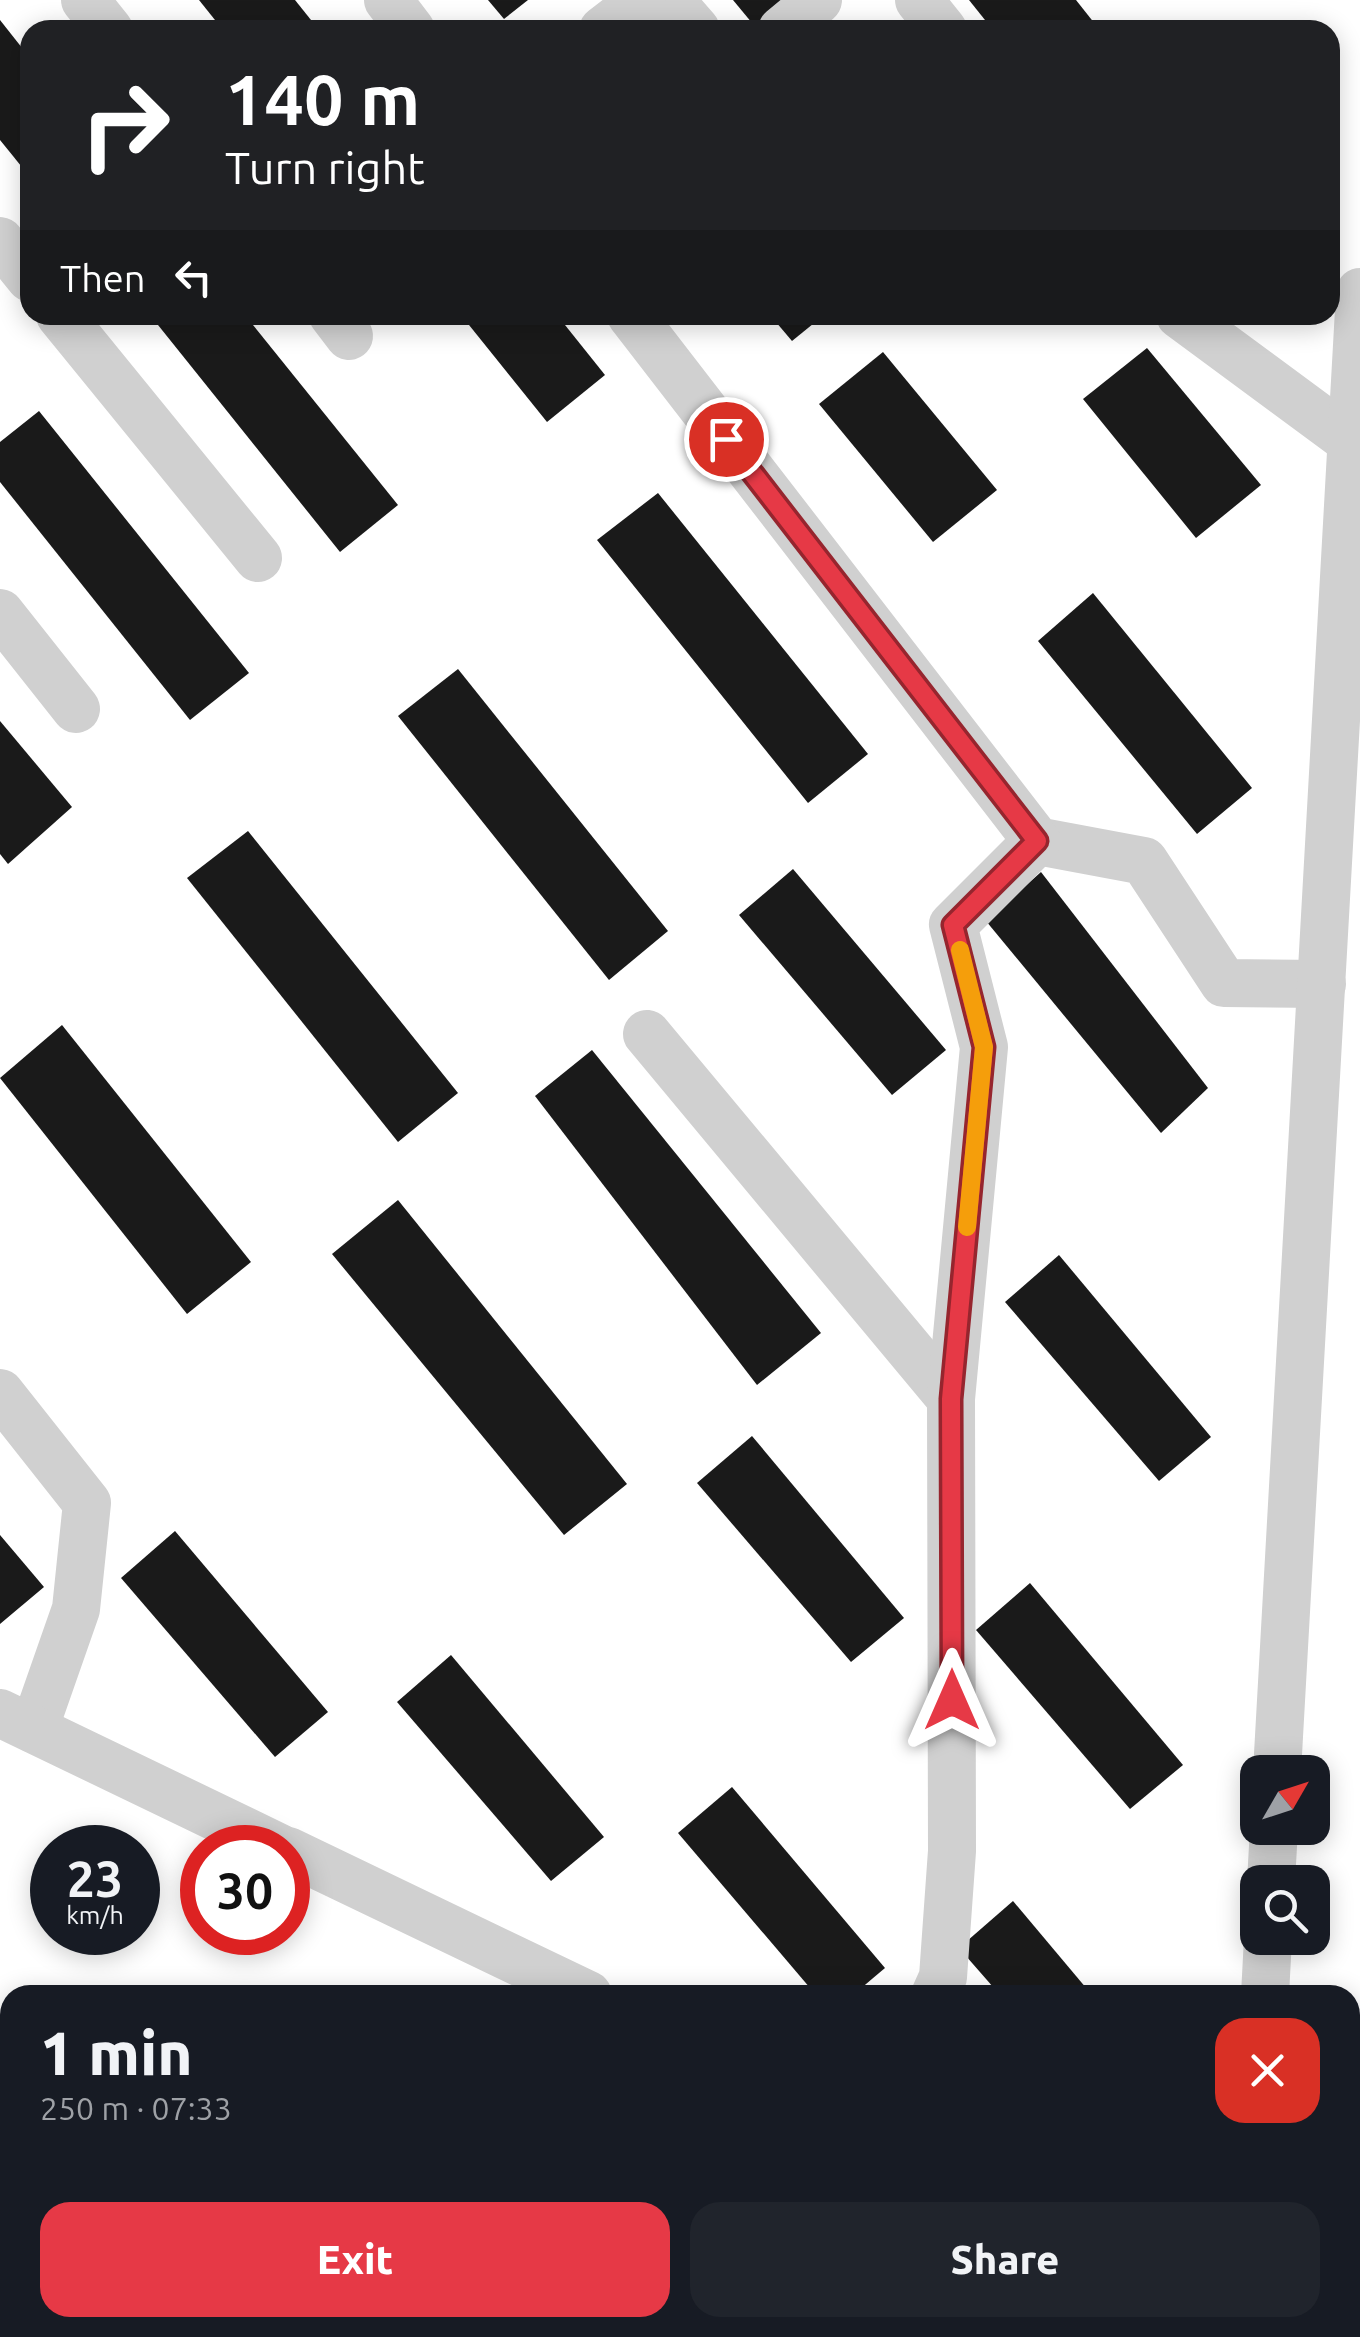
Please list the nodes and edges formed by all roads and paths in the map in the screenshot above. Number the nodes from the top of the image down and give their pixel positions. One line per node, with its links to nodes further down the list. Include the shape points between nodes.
1 (85, 0): 7 (street)
2 (388, 0): 8 (street)
3 (642, 0): 9 (street)
4 (670, 0): 10 (street)
5 (818, 0): 11 (street)
6 (919, 0): 12 (street)
7 (100, 20)
8 (403, 20)
9 (616, 20)
10 (687, 20)
11 (794, 20)
12 (935, 20)
13 (0, 242): 14 (street)
14 (20, 266)
15 (1360, 292): 19 (street)
16 (68, 325): 20 (street)
17 (639, 325): 23 (street)
18 (1194, 325): 19 (street)
19 (1352, 442): 24 (street)
20 (258, 558)
21 (0, 612): 22 (street)
22 (76, 709)
23 (1037, 841): 24 (street, via 1144,861 1224,983); 27 (street, via 953,925 984,1047)
24 (1322, 984): 29 (street)
25 (647, 1034): 27 (street)
26 (0, 1393): 28 (street, via 87,1503 76,1609)
27 (951, 1399): 34 (street, via 952,1850)
28 (17, 1721): 30 (street)
29 (1278, 1755)
30 (232, 1825)
31 (310, 1862): 33 (street)
32 (1267, 1955): 35 (street)
33 (567, 1985)
34 (939, 1985)
35 (1266, 1985)

